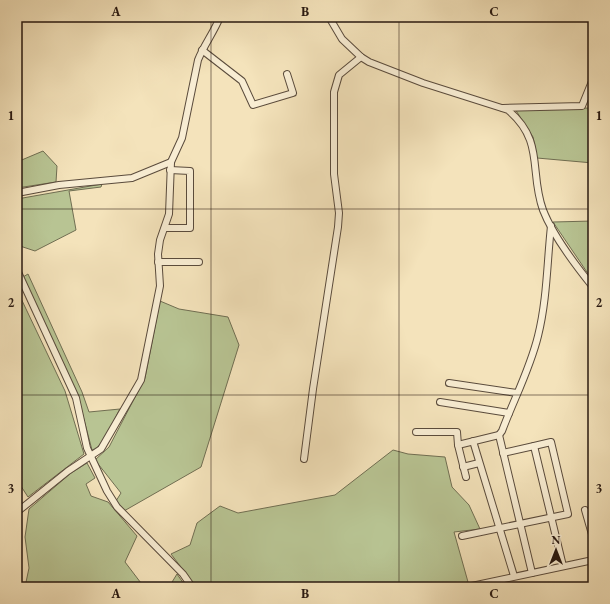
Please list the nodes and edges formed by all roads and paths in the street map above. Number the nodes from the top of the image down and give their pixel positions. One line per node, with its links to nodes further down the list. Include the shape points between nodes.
1 (220, 17): 3 (street)
2 (329, 17): 4 (street, via 342,39)
3 (202, 50): 5 (street, via 242,80 253,105 292,93); 8 (street, via 182,138)
4 (361, 57): 7 (street, via 379,66); 28 (street, via 339,75 334,92 334,174 339,202 338,226 312,389)
5 (287, 74)
6 (593, 79): 7 (street, via 582,106)
7 (501, 108): 11 (street, via 508,110 518,119 530,138 542,209)
8 (171, 162): 9 (street); 10 (street, via 132,178 59,185)
9 (170, 170): 12 (street, via 169,214); 12 (street, via 190,171 190,228)
10 (17, 193)
11 (551, 226): 16 (street); 18 (street, via 543,315 530,362)
12 (165, 228): 13 (street, via 160,240)
13 (158, 262): 14 (street); 27 (street, via 160,286 142,376 105,442)
14 (199, 262)
15 (17, 270): 27 (street, via 76,398)
16 (593, 287)
17 (449, 383): 18 (street)
18 (516, 393): 20 (street)
19 (440, 402): 20 (street)
20 (508, 413): 22 (street)
21 (416, 432): 24 (street, via 457,432)
22 (499, 435): 23 (street); 26 (street)
23 (473, 441): 24 (street); 29 (street)
24 (458, 445): 30 (street)
25 (534, 446): 26 (street); 34 (street); 34 (street, via 551,442 568,514)
26 (503, 453): 35 (street)
27 (90, 458): 33 (street, via 68,471); 43 (street, via 117,507 183,574)
28 (304, 459)
29 (480, 463): 30 (street); 36 (street)
30 (463, 467): 31 (street)
31 (466, 477)
32 (585, 510): 38 (street)
33 (17, 512)
34 (551, 518): 35 (street); 40 (street)
35 (520, 525): 36 (street); 41 (street)
36 (500, 529): 37 (street); 42 (street)
37 (462, 536)
38 (593, 538)
39 (593, 560): 40 (street)
40 (563, 566): 41 (street)
41 (532, 573): 42 (street)
42 (514, 576): 44 (street)
43 (192, 587)
44 (467, 587)

